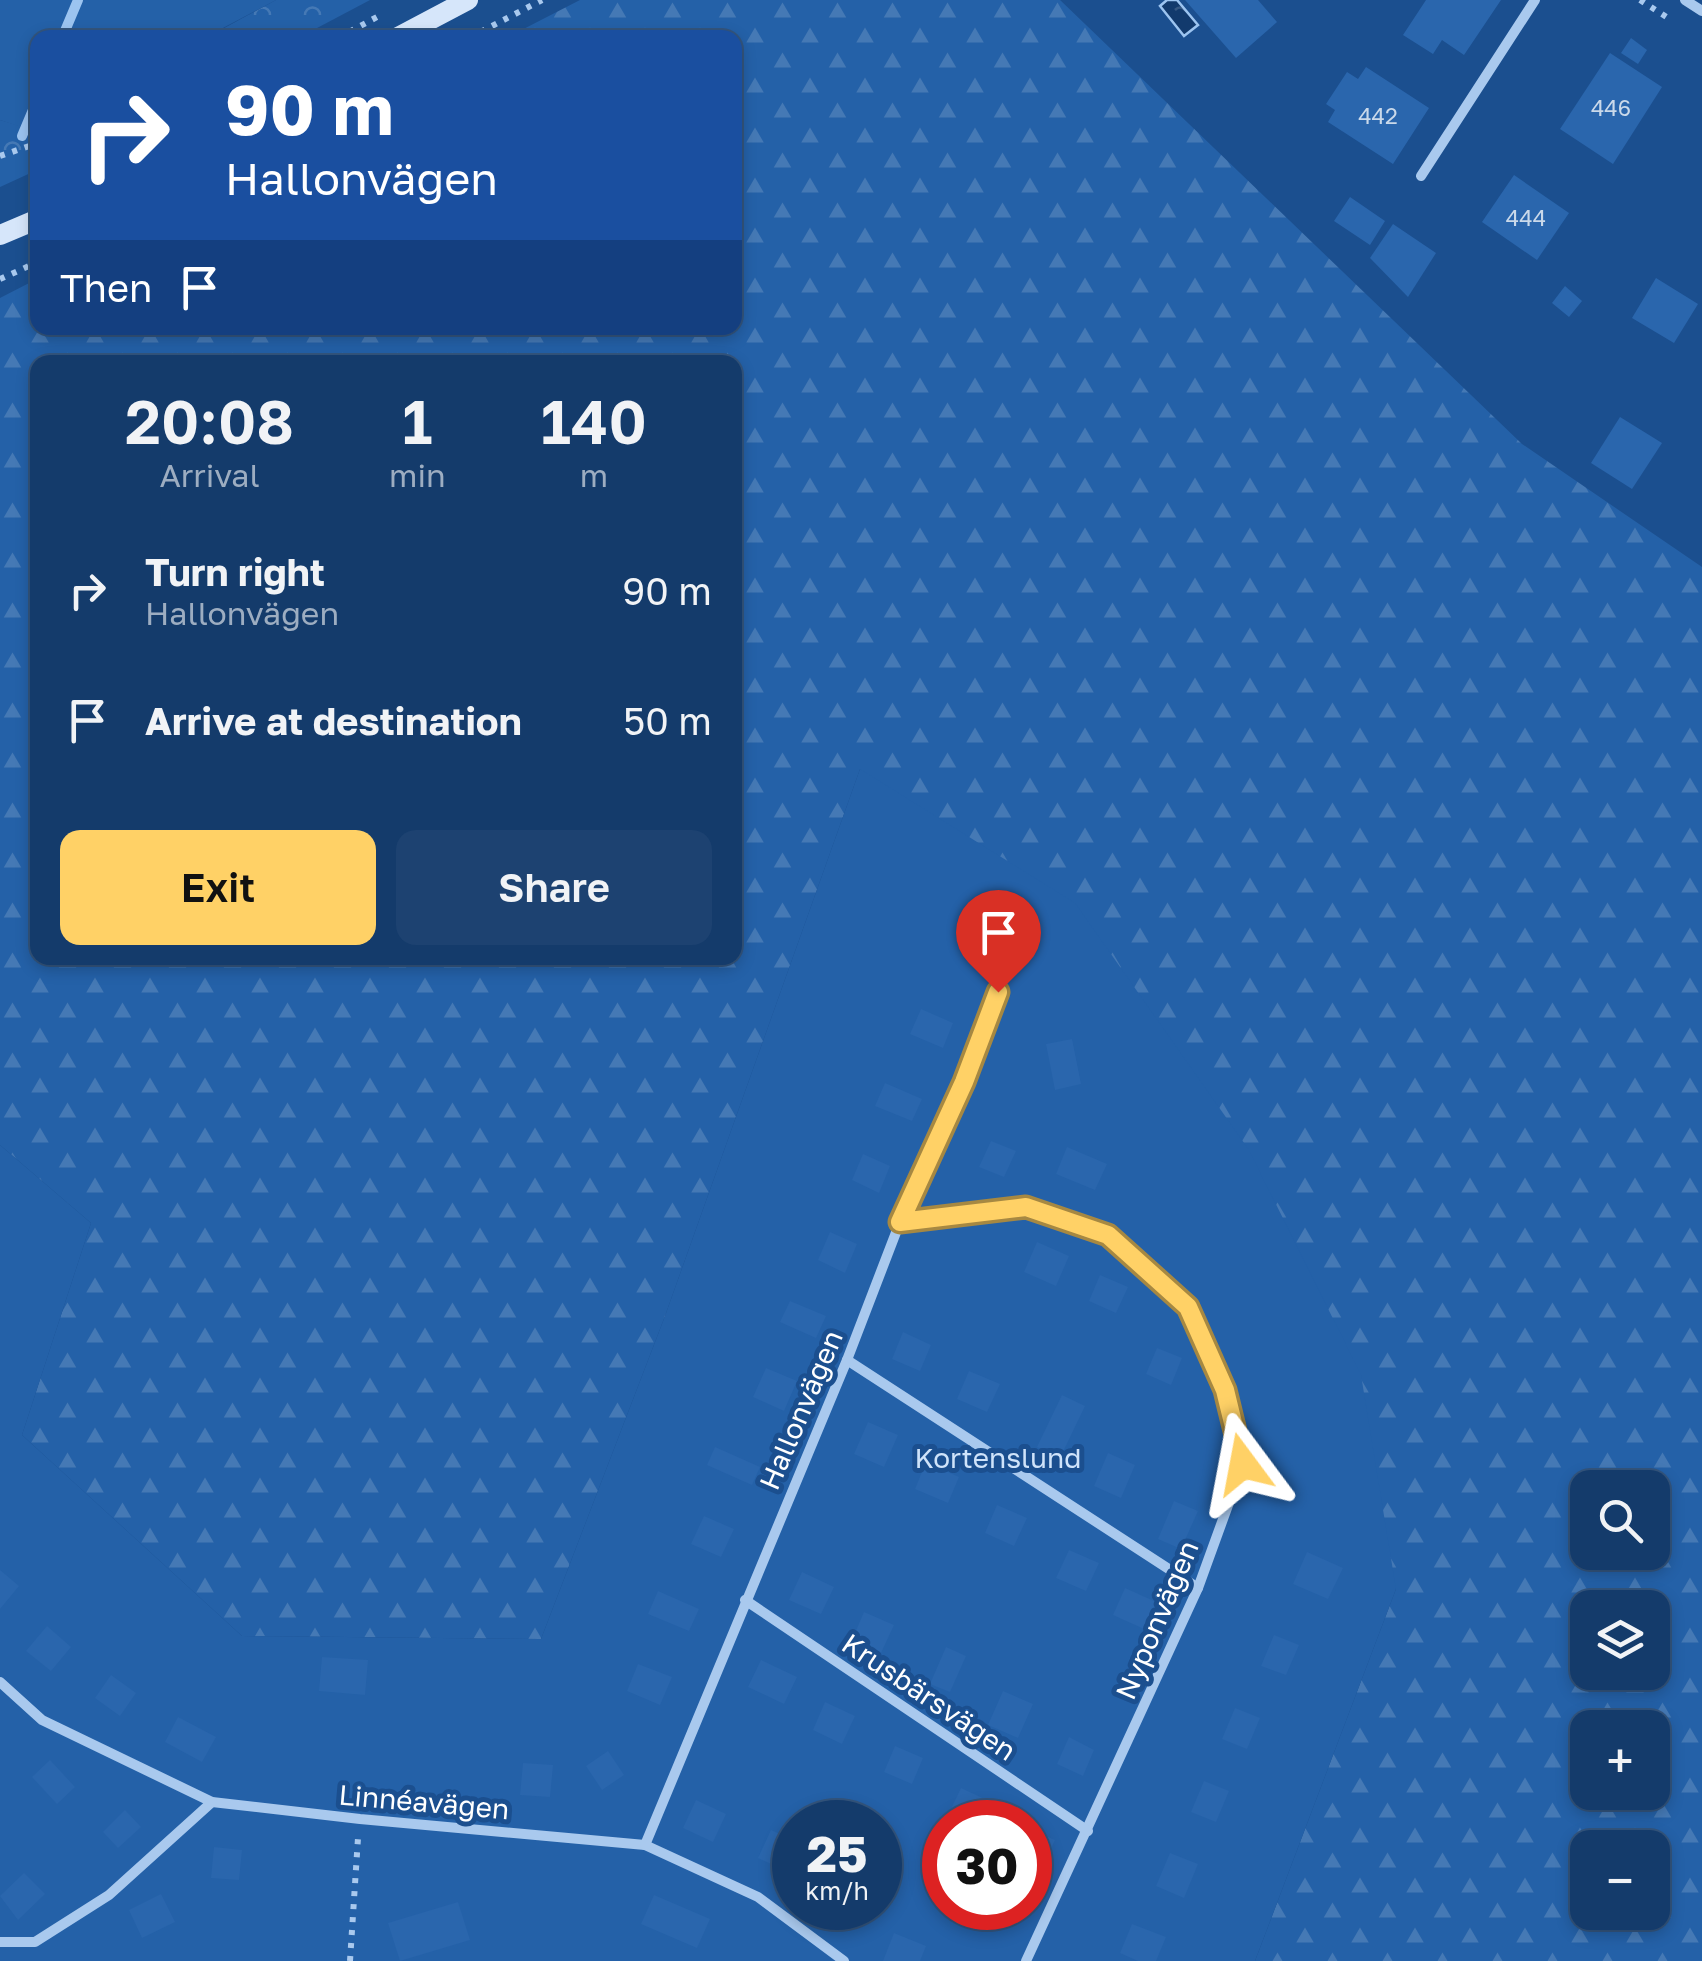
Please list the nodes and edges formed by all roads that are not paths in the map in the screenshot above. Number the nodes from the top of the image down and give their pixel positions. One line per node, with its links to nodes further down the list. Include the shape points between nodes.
1 (468, 0): 5 (street)
2 (1536, 0): 6 (street)
3 (1685, 0): 4 (street)
4 (1702, 11)
5 (411, 30)
6 (1421, 176)
7 (30, 223): 8 (street)
8 (0, 236)
9 (998, 992): 10 (street, Hallonvägen)
10 (900, 1222): 11 (street, Hallonvägen); 12 (street, Nyponvägen, via 1026,1207 1108,1235 1188,1307 1225,1390 1243,1464)
11 (847, 1360): 12 (street); 13 (street, Hallonvägen)
12 (1198, 1588): 16 (street, Nyponvägen)
13 (745, 1600): 16 (street, Krusbärsvägen); 17 (street, Hallonvägen)
14 (0, 1682): 15 (street, Linnéavägen, via 42,1720)
15 (212, 1802): 17 (street, Linnéavägen); 18 (street, via 110,1894 35,1942)
16 (1088, 1831): 20 (street, Nyponvägen)
17 (644, 1845): 19 (street, Linnéavägen, via 758,1897)
18 (0, 1942)
19 (844, 1961)
20 (1026, 1961)

